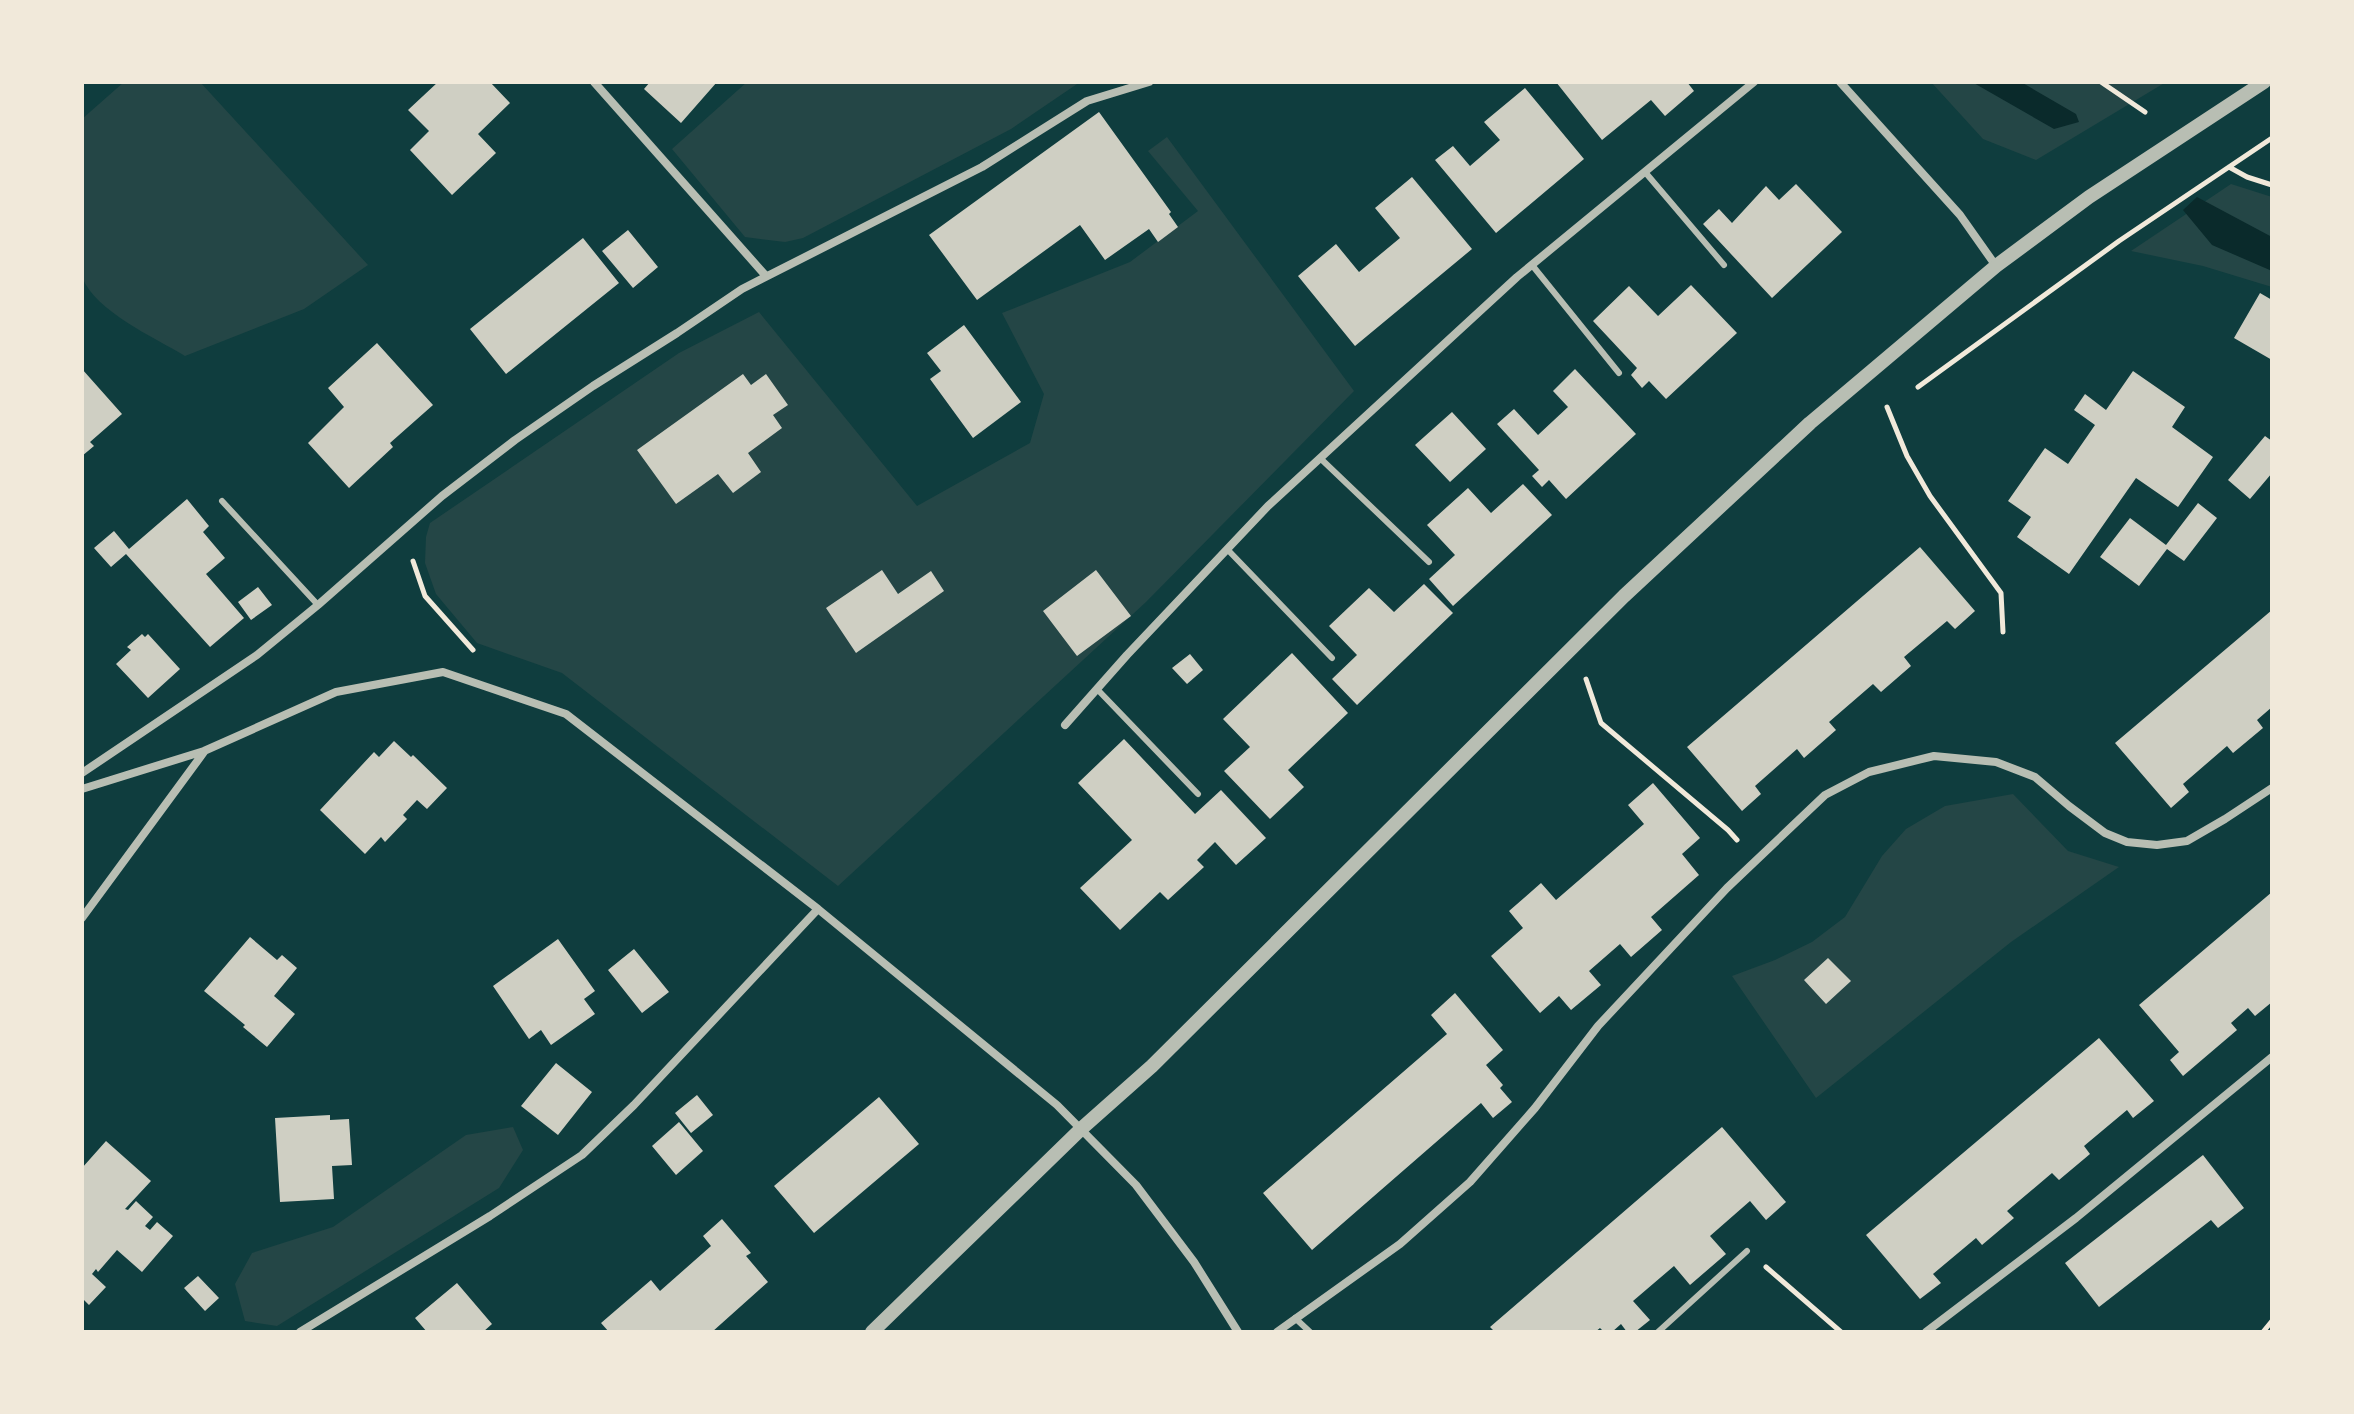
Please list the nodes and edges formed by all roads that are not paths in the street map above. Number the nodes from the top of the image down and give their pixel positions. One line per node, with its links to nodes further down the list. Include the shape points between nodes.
1 (594, 82): 10 (street)
2 (1149, 82): 10 (street, via 1087,101 982,167)
3 (1754, 82): 6 (street)
4 (1840, 82): 9 (street, via 1960,215)
5 (2264, 82): 9 (street, via 2089,197)
6 (1645, 172): 7 (street); 8 (lane)
7 (1532, 265): 11 (lane); 12 (street)
8 (1724, 265)
9 (1996, 266): 28 (street, via 1810,423 1624,596 1152,1066)
10 (766, 276): 16 (street, via 515,440)
11 (1619, 373)
12 (1320, 458): 14 (street); 15 (lane)
13 (222, 501): 16 (lane)
14 (1227, 549): 17 (lane); 18 (street)
15 (1429, 562)
16 (318, 605): 21 (street, via 257,655)
17 (1332, 658)
18 (1097, 689): 19 (street); 24 (lane)
19 (1065, 725)
20 (204, 751): 23 (street); 25 (street, via 336,692 443,672 566,714); 26 (street)
21 (82, 773)
22 (2272, 788): 30 (street, via 2187,841 2157,845 2105,833 2035,777 1996,762 1934,756 1869,772 1825,795 1727,888 1598,1026 1470,1182 1400,1244)
23 (82, 789)
24 (1198, 794)
25 (818, 909): 28 (street); 31 (street, via 582,1155)
26 (82, 918)
27 (2272, 1057): 37 (street, via 2088,1209)
28 (1081, 1129): 32 (street); 33 (street, via 1136,1185)
29 (1747, 1251): 36 (lane)
30 (1295, 1318): 34 (street); 35 (lane)
31 (300, 1332)
32 (872, 1332)
33 (1238, 1332)
34 (1277, 1332)
35 (1310, 1332)
36 (1658, 1332)
37 (1926, 1332)

